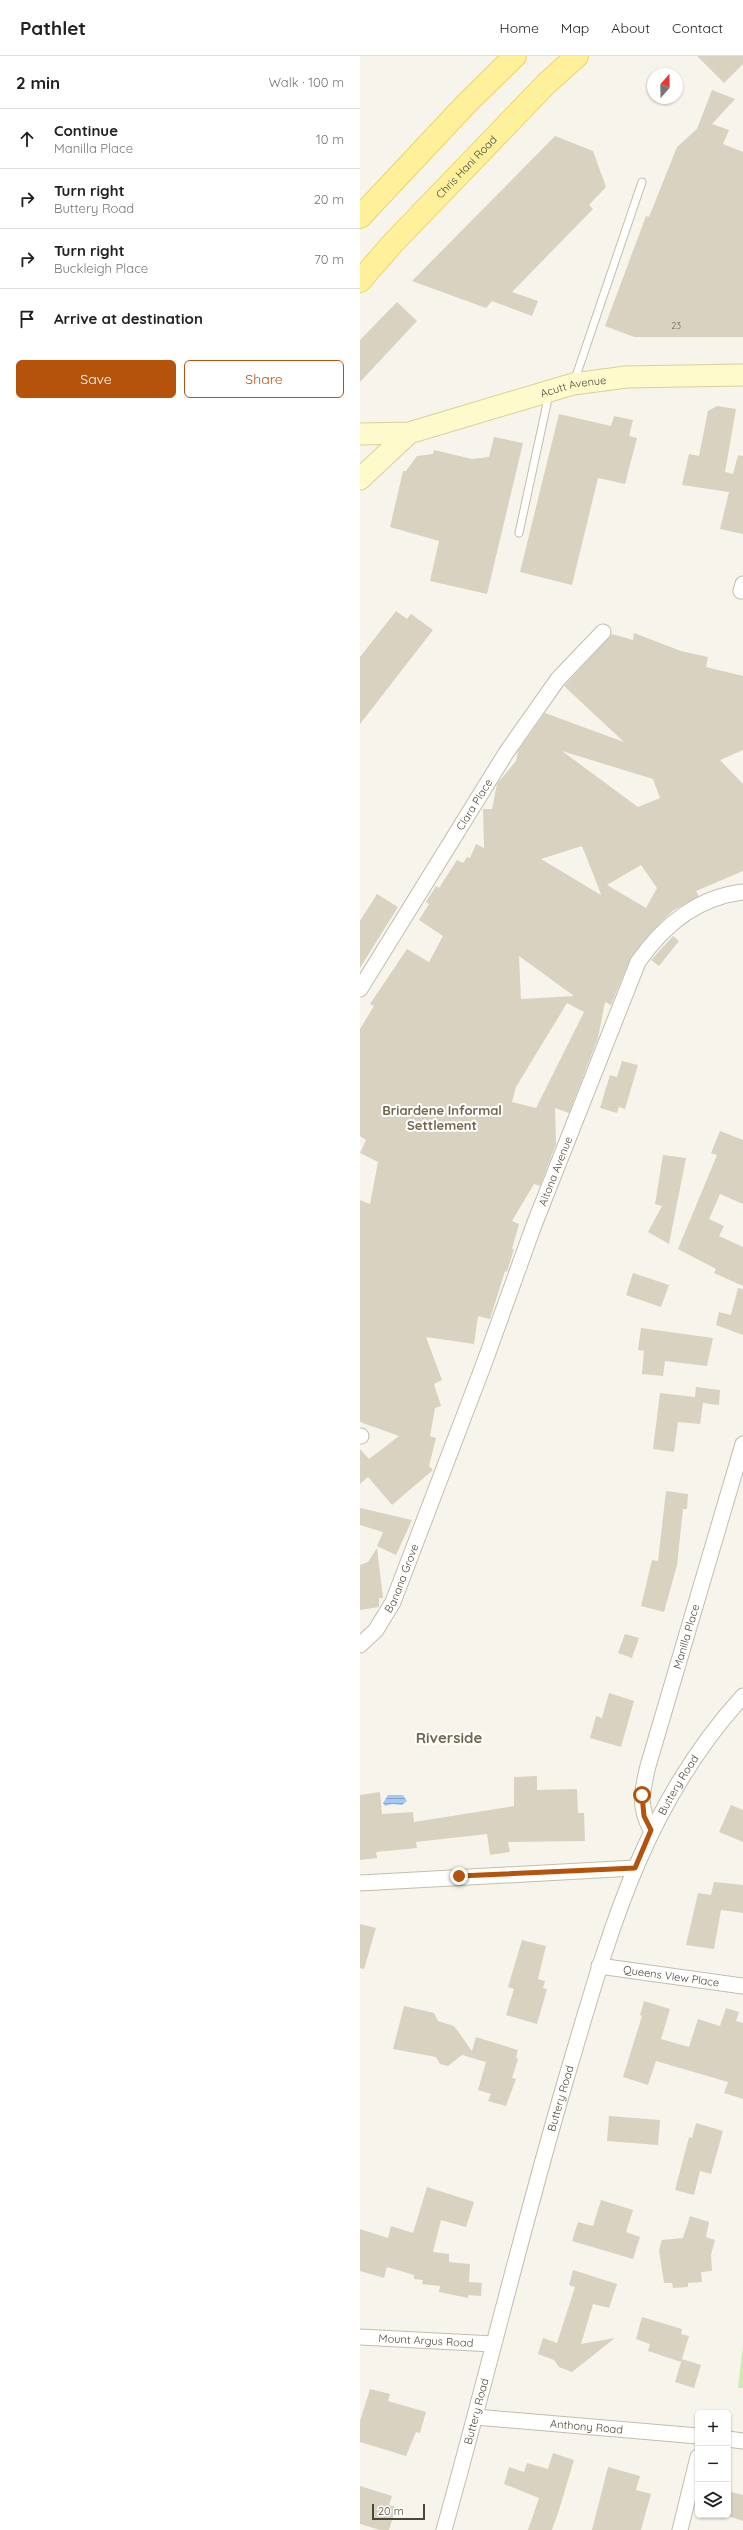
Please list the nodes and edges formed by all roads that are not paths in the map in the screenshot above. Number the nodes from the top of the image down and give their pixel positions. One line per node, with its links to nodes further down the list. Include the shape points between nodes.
1 (515, 56): 4 (main road, via 467,102)
2 (577, 56): 5 (main road, Chris Hani Road, via 547,83 426,208)
3 (642, 182): 7 (lane)
4 (360, 217)
5 (360, 281)
6 (743, 375): 7 (street, Acutt Avenue, via 626,376)
7 (573, 384): 8 (street, Acutt Avenue)
8 (550, 392): 9 (street, Acutt Avenue); 12 (lane)
9 (409, 433): 10 (street, Acutt Avenue); 11 (street, Acutt Avenue)
10 (360, 434)
11 (360, 480)
12 (519, 534)
13 (603, 632): 15 (street, Clara Place, via 558,679 506,753)
14 (743, 892): 17 (street, Altona Avenue, via 730,893 677,918 663,930 638,962 534,1225)
15 (360, 989)
16 (743, 1444): 21 (street, Manilla Place, via 648,1766 642,1806)
17 (430, 1503): 18 (street, Banana Grove, via 384,1619)
18 (360, 1645)
19 (743, 1696): 20 (street, Buttery Road)
20 (736, 1712): 21 (street, Buttery Road, via 685,1771)
21 (651, 1830): 22 (street, Buttery Road)
22 (635, 1868): 23 (street); 24 (street, Buttery Road)
23 (360, 1883)
24 (599, 1966): 25 (street, Queens View Place); 27 (street, Buttery Road, via 547,2144)
25 (743, 1986)
26 (360, 2337): 27 (street, Mount Argus Road)
27 (493, 2344): 28 (street, Buttery Road)
28 (476, 2417): 29 (street, Anthony Road); 33 (street, Buttery Road)
29 (695, 2436)
30 (731, 2439): 31 (street)
31 (743, 2441)
32 (695, 2469): 34 (street)
33 (444, 2530)
34 (680, 2530)

